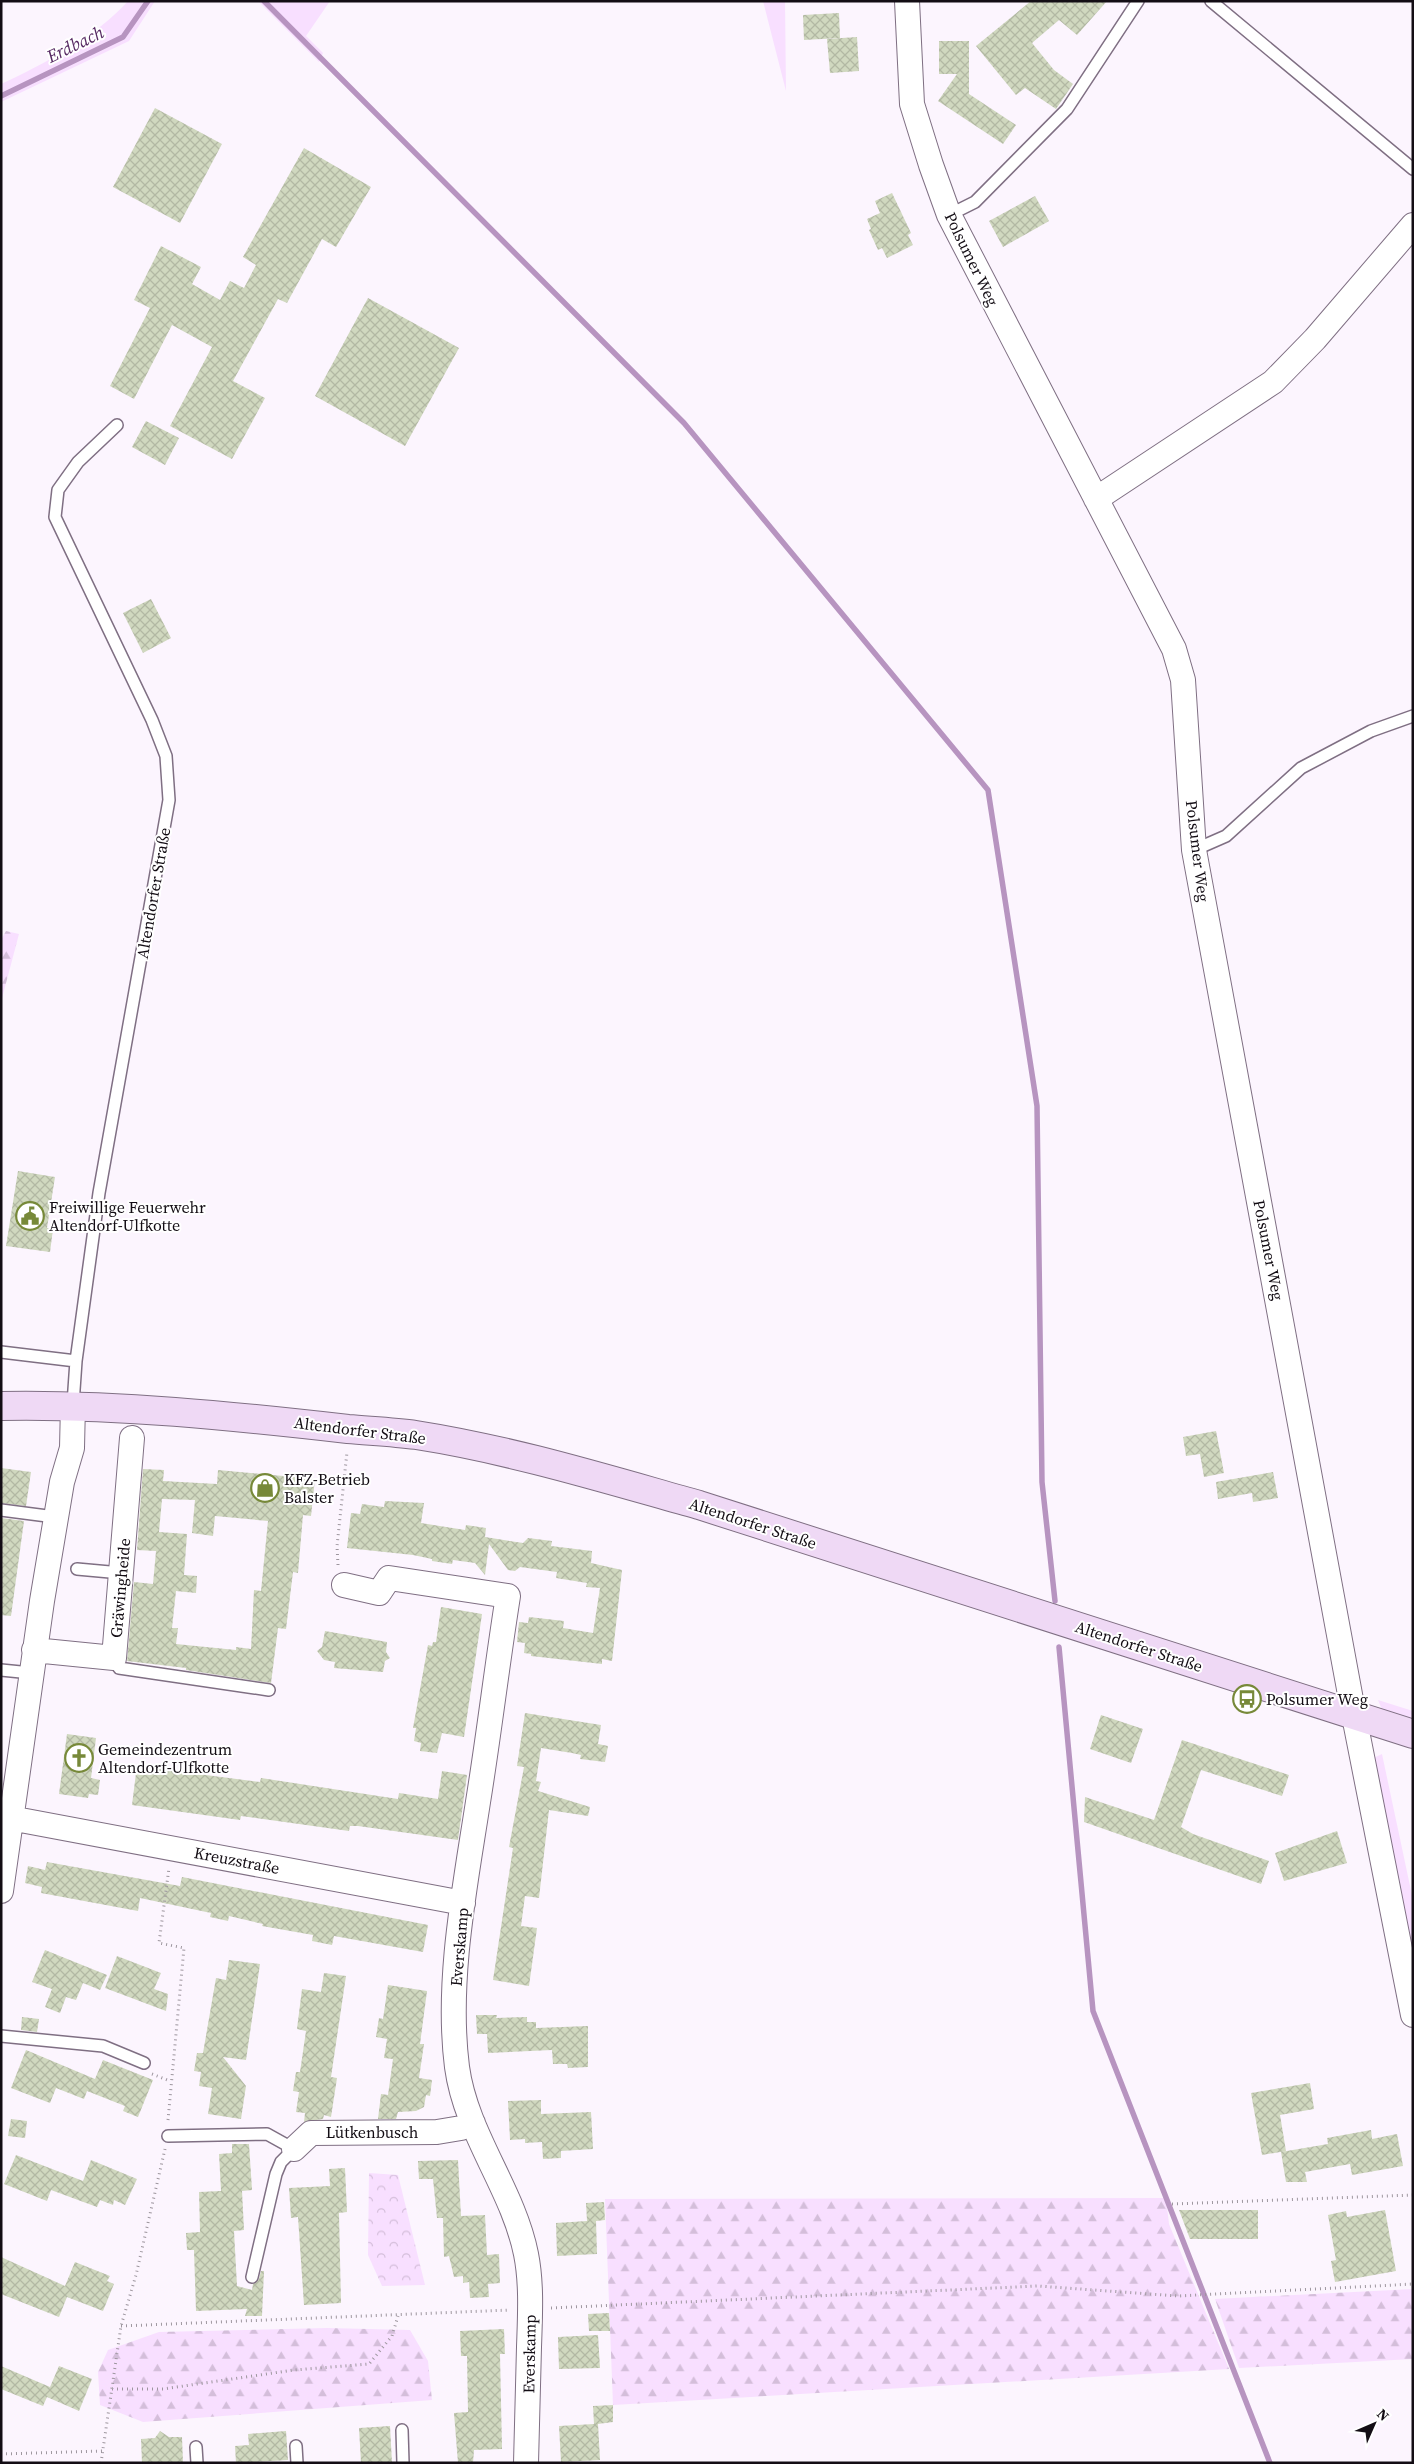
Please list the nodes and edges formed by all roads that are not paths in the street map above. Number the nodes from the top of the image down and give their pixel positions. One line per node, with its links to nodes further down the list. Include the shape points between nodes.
1 (907, 1): 5 (street, Polsumer Weg, via 912,104)
2 (1138, 1): 5 (lane, via 1067,110 975,202)
3 (1211, 1): 4 (lane)
4 (1413, 169)
5 (949, 216): 8 (street, Polsumer Weg)
6 (1413, 225): 8 (street, via 1273,382)
7 (117, 424): 12 (lane, Altendorfer Straße, via 78,462 58,490 55,517 152,720 166,756 169,800 99,1193)
8 (1096, 499): 10 (street, Polsumer Weg, via 1174,649 1183,680)
9 (1413, 716): 10 (lane, via 1371,731 1301,768 1226,836)
10 (1194, 850): 26 (street, Polsumer Weg)
11 (1, 1352): 12 (lane)
12 (76, 1361): 13 (lane, Altendorfer Straße)
13 (73, 1404): 14 (street, Altendorfer Straße); 17 (street, via 72,1448); 26 (street, Altendorfer Straße, via 280,1420 424,1436 591,1474 699,1505)
14 (1, 1406)
15 (132, 1438): 19 (street, Gräwingheide)
16 (1, 1510): 17 (lane)
17 (55, 1517): 21 (street)
18 (77, 1569): 19 (lane)
19 (121, 1574): 22 (street, Gräwingheide)
20 (344, 1585): 31 (street, Everskamp, via 379,1593 389,1578 508,1596)
21 (34, 1650): 22 (street, Gräwingheide); 24 (street)
22 (114, 1658): 25 (lane, via 119,1668)
23 (1, 1670): 24 (lane)
24 (30, 1673): 27 (street)
25 (269, 1690)
26 (1354, 1716): 28 (street, Altendorfer Straße); 32 (street, Polsumer Weg)
27 (12, 1732): 29 (street)
28 (1413, 1734)
29 (7, 1824): 30 (street); 31 (street, Kreuzstraße, via 172,1848)
30 (1, 1891)
31 (463, 1903): 35 (street, Everskamp, via 455,1997 457,2068)
32 (1413, 2015)
33 (1, 2036): 34 (lane, via 103,2046)
34 (144, 2063)
35 (473, 2123): 37 (street, Lütkenbusch, via 437,2132 311,2133); 45 (street, Everskamp, via 510,2202 526,2255 530,2309)
36 (168, 2136): 37 (lane, via 267,2134)
37 (294, 2148): 38 (lane, Lütkenbusch, via 280,2162 276,2174)
38 (252, 2277)
39 (402, 2430): 44 (lane)
40 (296, 2446): 43 (lane)
41 (196, 2447): 42 (lane)
42 (197, 2463)
43 (297, 2463)
44 (403, 2463)
45 (526, 2463)

